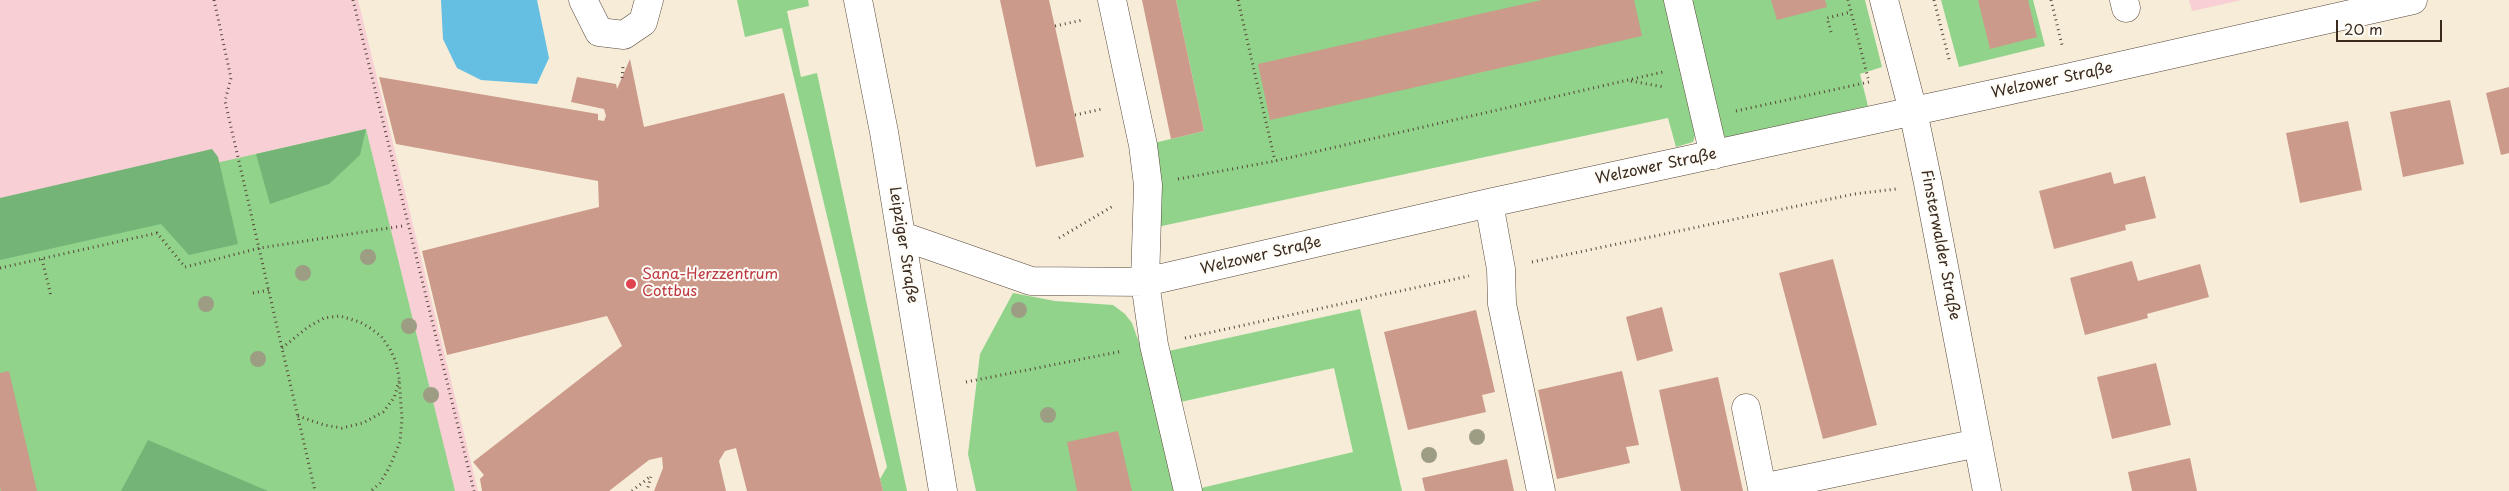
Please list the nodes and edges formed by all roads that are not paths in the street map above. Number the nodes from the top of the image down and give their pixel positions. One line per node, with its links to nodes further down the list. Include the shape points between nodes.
1 (583, 0): 2 (street, via 599,32 624,35 643,22)
2 (649, 0)
3 (858, 0): 11 (street, Leipziger Straße)
4 (1112, 0): 12 (street, via 1143,145 1148,185)
5 (1678, 0): 9 (street)
6 (1884, 0): 8 (street, Finsterwalder Straße)
7 (2413, 0): 8 (street, Welzower Straße)
8 (1913, 111): 9 (street, Welzower Straße); 14 (street, Finsterwalder Straße)
9 (1714, 155): 10 (street, Welzower Straße)
10 (1489, 203): 12 (street, Welzower Straße); 17 (street, via 1501,269 1502,304)
11 (902, 236): 12 (street, Welzower Straße, via 1031,281); 15 (street, Leipziger Straße)
12 (1145, 282): 16 (street, via 1154,345)
13 (1746, 408): 14 (street, via 1762,488)
14 (1978, 443): 18 (street, Finsterwalder Straße)
15 (943, 491)
16 (1188, 491)
17 (1541, 491)
18 (1987, 491)

